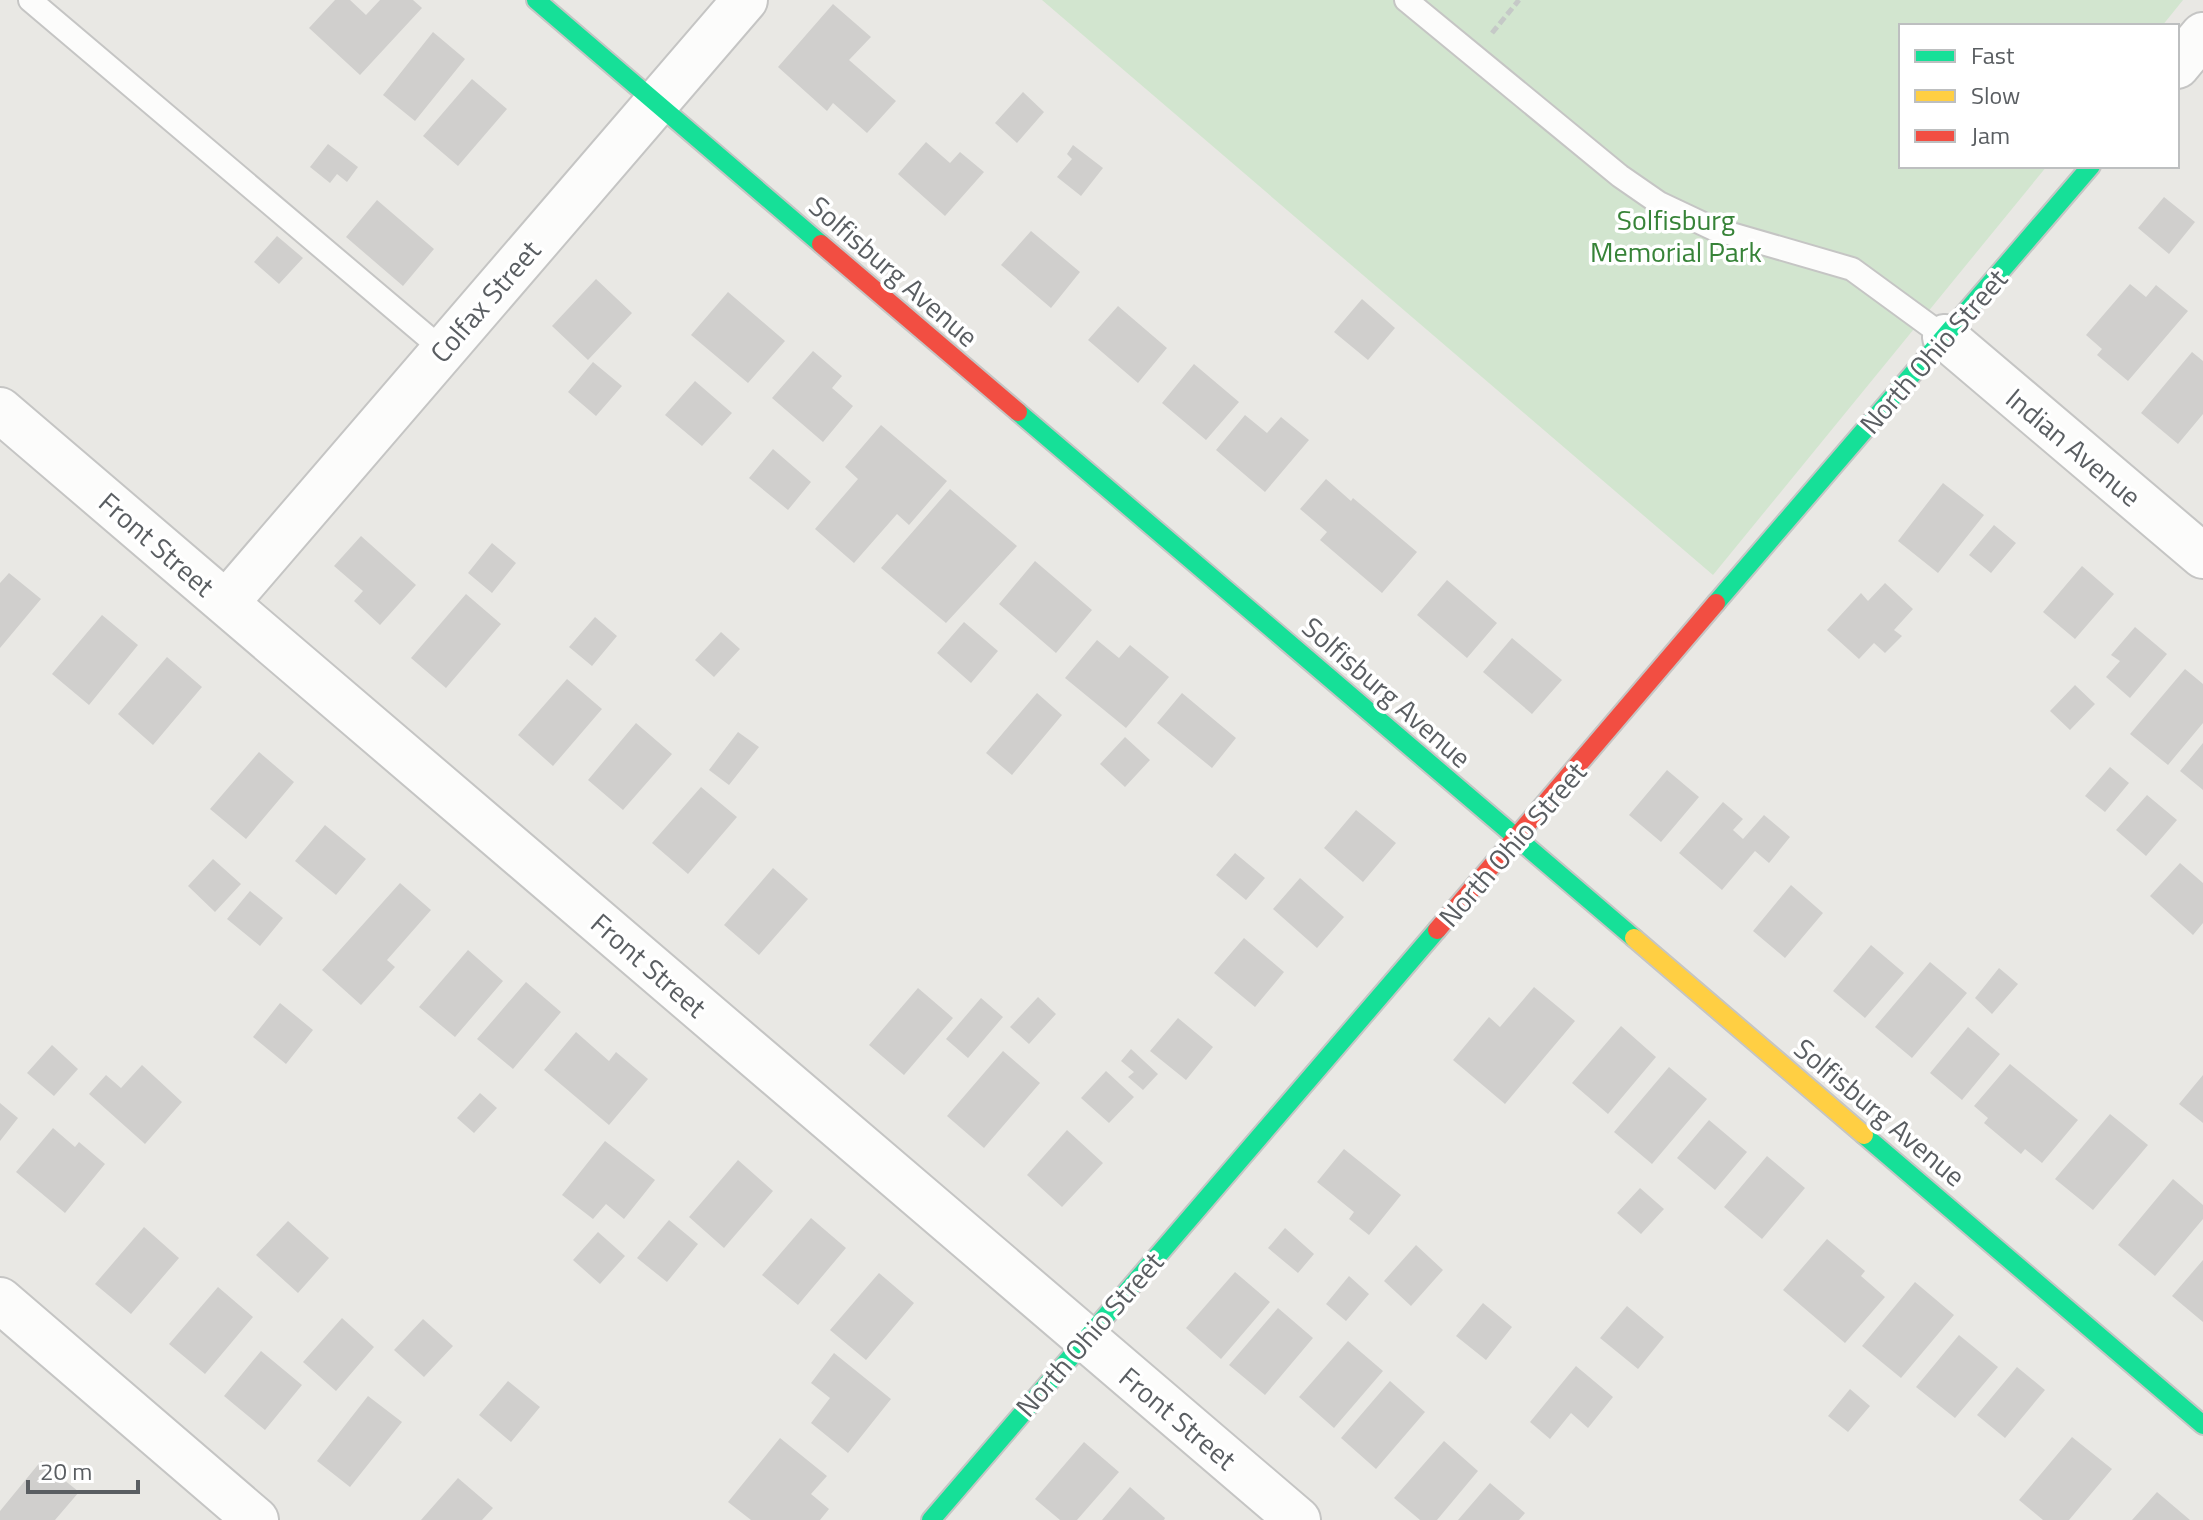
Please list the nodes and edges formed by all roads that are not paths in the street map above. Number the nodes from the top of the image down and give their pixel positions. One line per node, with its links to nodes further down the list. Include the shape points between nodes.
1 (30, 0): 10 (lane)
2 (536, 0): 7 (street, Solfisburg Avenue)
3 (745, 0): 7 (street, Colfax Street)
4 (1406, 0): 9 (lane, via 1659,203 1714,229 1852,269)
5 (2203, 35): 6 (street)
6 (2179, 64)
7 (656, 103): 10 (street, Colfax Street); 14 (street, Solfisburg Avenue)
8 (2089, 168): 9 (street, North Ohio Street)
9 (1945, 337): 12 (street, Indian Avenue); 14 (street, North Ohio Street)
10 (443, 350): 13 (street, Colfax Street)
11 (0, 410): 13 (street, Front Street)
12 (2203, 556)
13 (226, 603): 16 (street, Front Street)
14 (1516, 839): 16 (street, North Ohio Street); 17 (street, Solfisburg Avenue)
15 (0, 1300): 18 (street)
16 (1084, 1338): 19 (street, North Ohio Street); 20 (street, Front Street)
17 (2203, 1425)
18 (256, 1520)
19 (931, 1520)
20 (1298, 1520)

